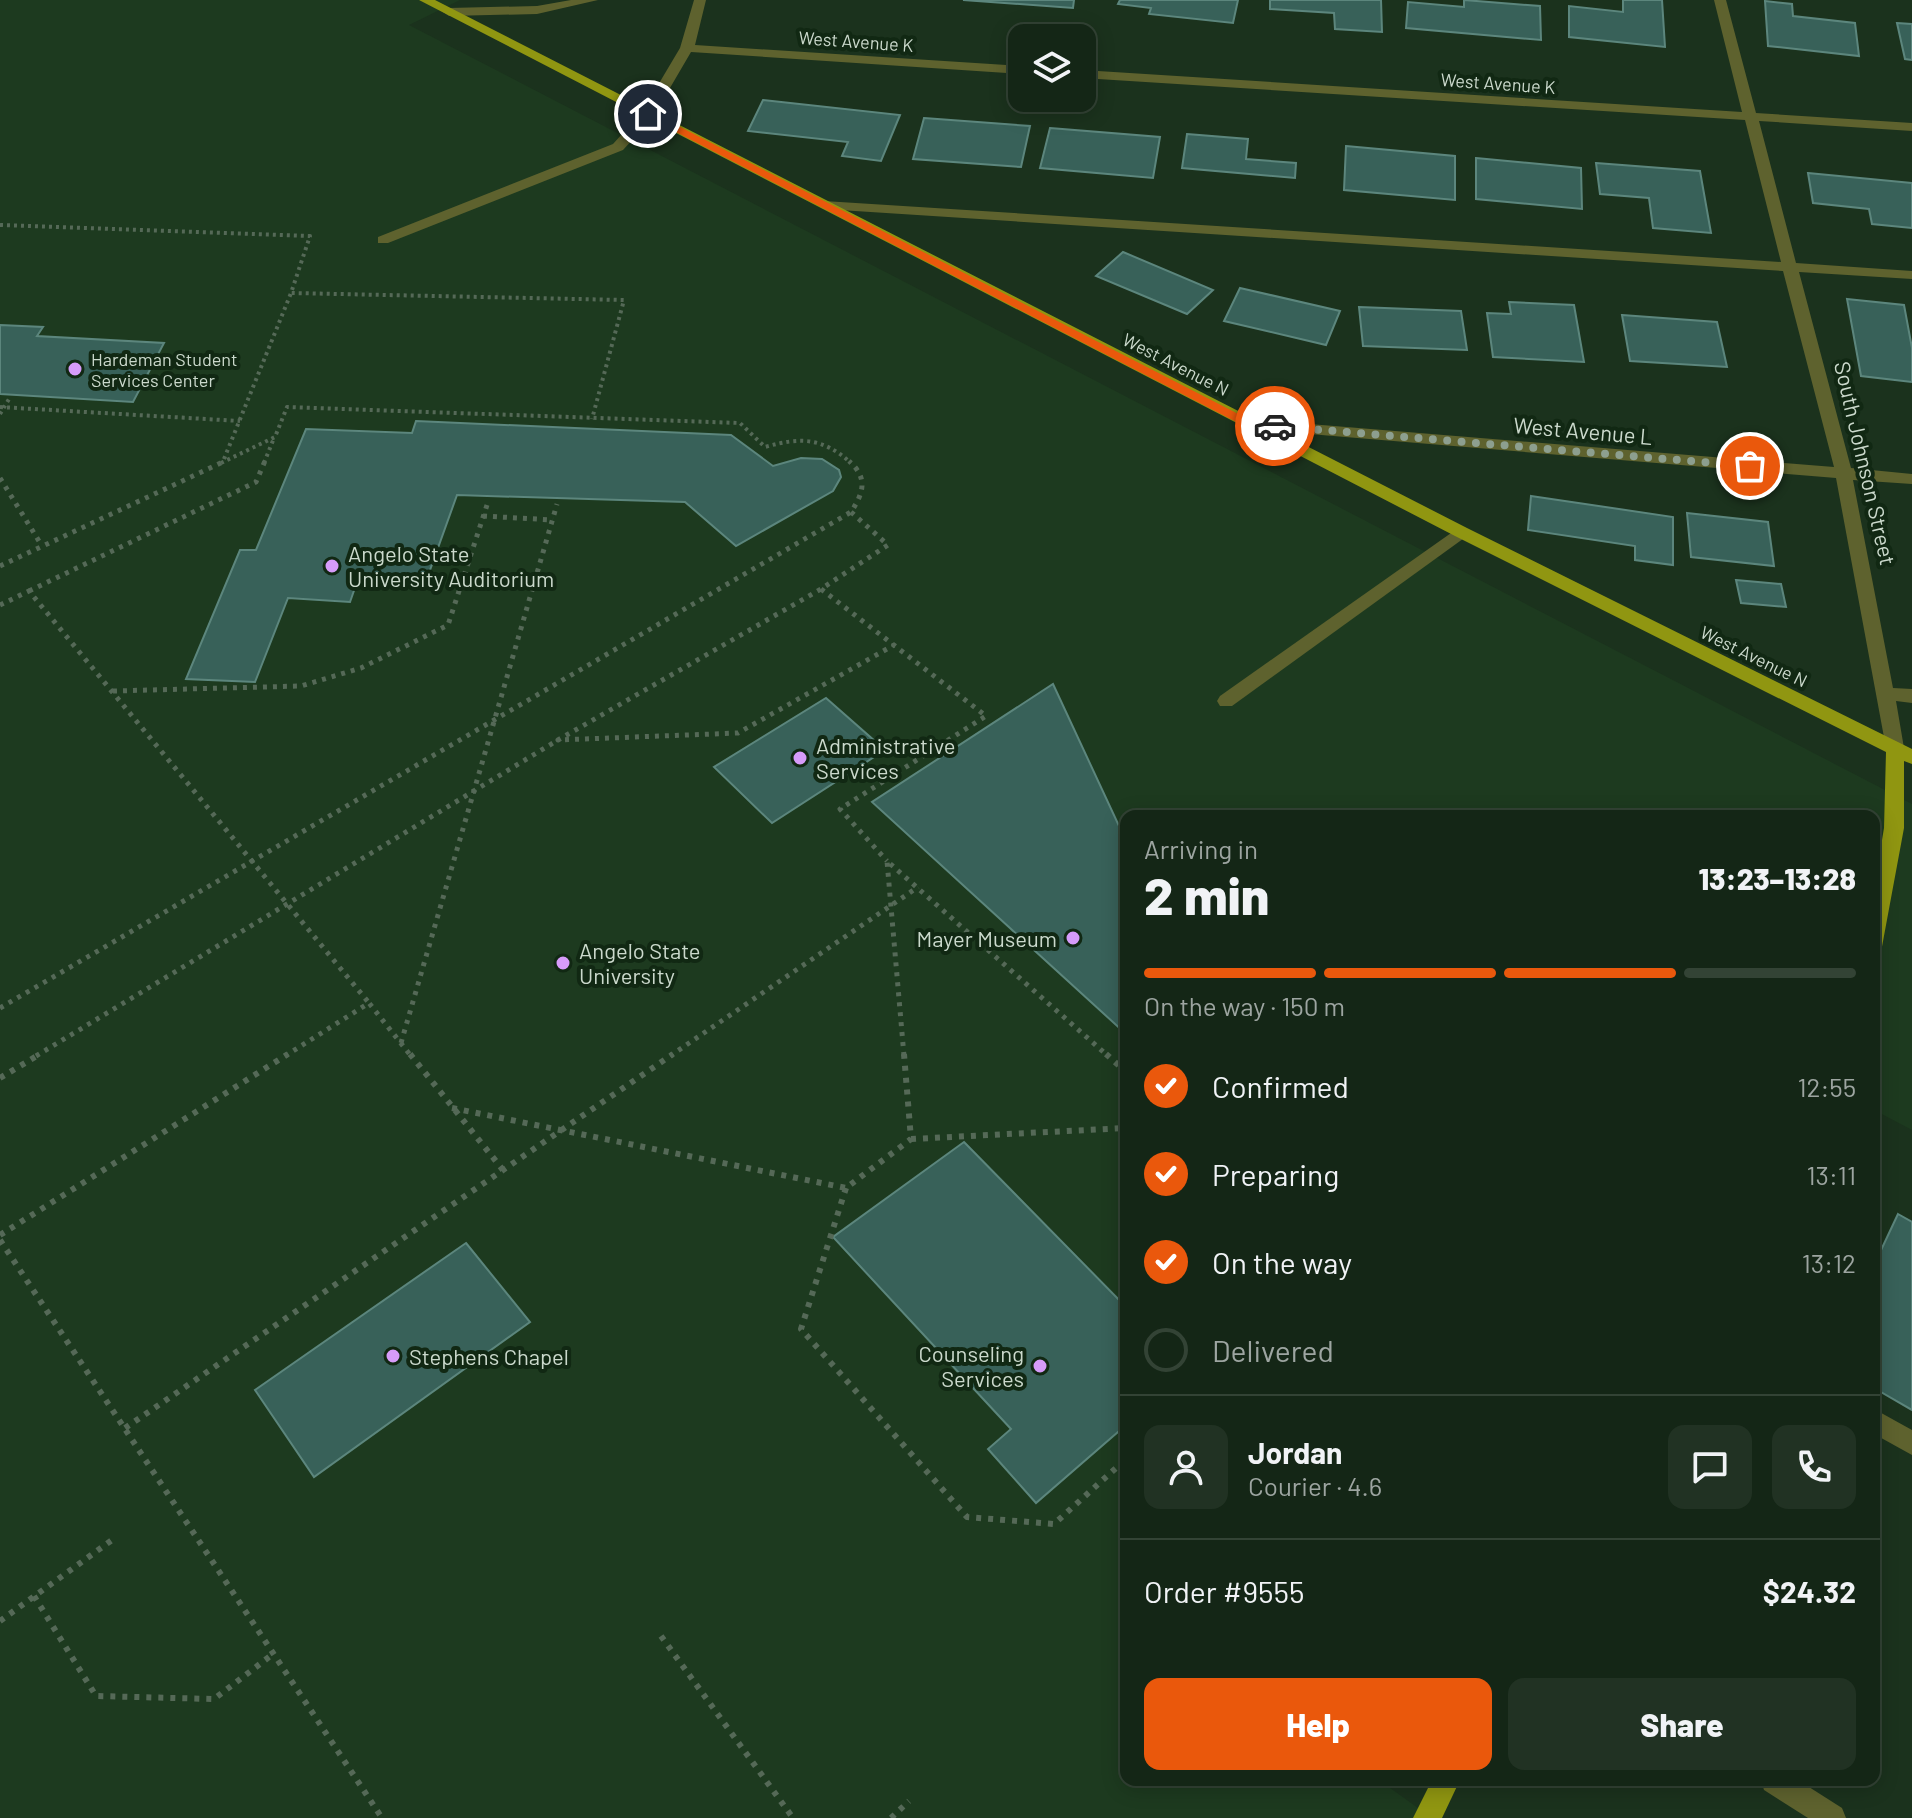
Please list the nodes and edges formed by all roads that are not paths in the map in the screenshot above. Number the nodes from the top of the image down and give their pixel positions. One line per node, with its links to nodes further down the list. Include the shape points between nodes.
1 (425, 0): 5 (main road, West Avenue N)
2 (592, 0): 5 (street, via 537,10)
3 (700, 0): 6 (street)
4 (1720, 0): 10 (street, South Johnson Street)
5 (449, 12): 9 (main road, West Avenue N)
6 (687, 48): 7 (street, West Avenue K); 9 (street)
7 (1008, 69)
8 (1096, 75): 10 (street, West Avenue K)
9 (648, 114): 12 (main road, West Avenue N); 13 (street, via 618,147)
10 (1753, 118): 11 (street, West Avenue K); 14 (street, South Johnson Street)
11 (1912, 127)
12 (824, 205): 14 (street); 16 (main road, West Avenue N)
13 (383, 240)
14 (1791, 267): 15 (street); 17 (street, South Johnson Street)
15 (1912, 275)
16 (1250, 424): 17 (street, West Avenue L); 19 (main road, West Avenue N)
17 (1844, 474): 18 (street, West Avenue L); 20 (street, South Johnson Street)
18 (1912, 479)
19 (1461, 532): 22 (street); 23 (main road, West Avenue N)
20 (1885, 694): 21 (street); 23 (street, South Johnson Street)
21 (1912, 696)
22 (1226, 701)
23 (1904, 753): 24 (main road, South Johnson Street)
24 (1880, 911)
25 (1880, 1424): 26 (street)
26 (1912, 1443)
27 (1444, 1786): 29 (main road)
28 (1783, 1786): 30 (street)
29 (1427, 1818)
30 (1832, 1818)

